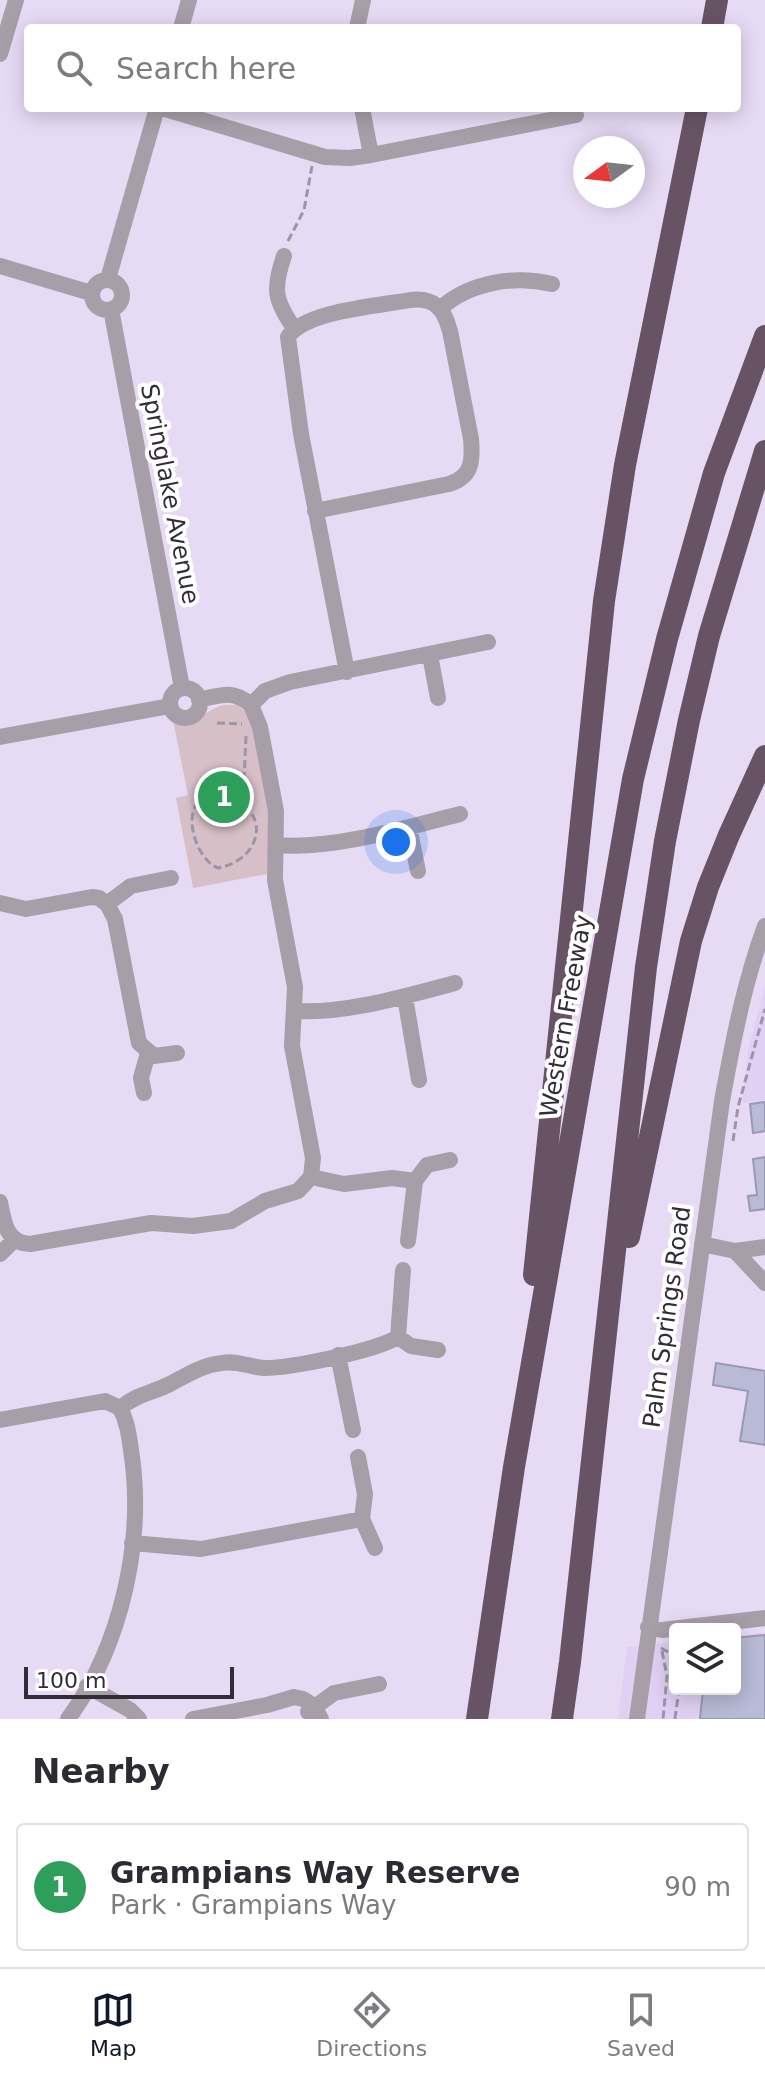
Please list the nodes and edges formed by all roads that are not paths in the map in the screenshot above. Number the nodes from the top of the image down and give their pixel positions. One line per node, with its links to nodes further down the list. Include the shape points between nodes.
1 (16, 0): 8 (street)
2 (189, 0): 5 (street)
3 (363, 0): 6 (street)
4 (717, 0): 7 (highway)
5 (182, 24)
6 (358, 24)
7 (713, 24)
8 (0, 54)
9 (158, 112): 17 (street)
10 (173, 112): 14 (street, via 325,157)
11 (363, 112): 14 (street)
12 (696, 112): 70 (highway, via 628,450 604,601)
13 (576, 115): 14 (street)
14 (371, 155)
15 (284, 256): 22 (street, via 276,293)
16 (0, 266): 19 (street)
17 (108, 279): 19 (street, via 100,280); 21 (street, via 121,290 120,302)
18 (552, 284): 20 (street, via 529,278 476,287)
19 (91, 293): 21 (street, via 97,307)
20 (441, 308): 22 (street, via 428,300 410,300 313,318); 25 (street, via 471,439 468,474 449,484)
21 (111, 309): 29 (street, Springlake Avenue)
22 (294, 328): 25 (street, via 288,346)
23 (765, 336): 70 (highway, Western Freeway, via 714,473 633,779)
24 (765, 451): 76 (highway, via 709,636 665,841 644,983)
25 (315, 511): 28 (street)
26 (488, 642): 27 (street)
27 (430, 655): 28 (street); 30 (street)
28 (347, 672): 32 (street, via 275,686)
29 (182, 688): 31 (street); 33 (street)
30 (438, 698)
31 (199, 700): 32 (street, via 229,694); 33 (street, via 188,718)
32 (251, 705): 38 (street, via 271,783)
33 (170, 706): 34 (street)
34 (0, 737)
35 (765, 756): 76 (highway, via 708,887 674,1019 625,1258)
36 (460, 814): 37 (street)
37 (409, 827): 38 (street, via 299,847); 39 (street)
38 (277, 845): 46 (street, via 275,880)
39 (418, 871)
40 (171, 878): 42 (street, via 131,886)
41 (0, 903): 42 (street, via 26,909 92,897)
42 (107, 904): 47 (street, via 115,919 137,1037)
43 (765, 926): 57 (street, Palm Springs Road, via 736,1023)
44 (455, 983): 45 (street)
45 (405, 997): 46 (street); 49 (street)
46 (295, 1011): 52 (street, via 292,1046 313,1158)
47 (148, 1053): 48 (street); 50 (street, via 141,1078)
48 (177, 1053)
49 (419, 1080)
50 (144, 1093)
51 (450, 1160): 53 (street, via 427,1165)
52 (311, 1177): 53 (street, via 344,1184); 55 (street, via 298,1191 265,1201 231,1221 193,1226 151,1223 30,1244)
53 (415, 1181): 56 (street)
54 (0, 1202): 55 (street)
55 (14, 1240): 60 (street)
56 (408, 1241)
57 (702, 1244): 59 (street); 75 (street, Palm Springs Road)
58 (765, 1247): 59 (street)
59 (735, 1251): 62 (street)
60 (0, 1254)
61 (403, 1270): 63 (street)
62 (765, 1283)
63 (398, 1337): 64 (street, via 411,1346); 65 (street)
64 (438, 1350)
65 (338, 1355): 66 (street, via 270,1367 210,1365); 68 (street)
66 (120, 1408): 67 (street, via 100,1401); 72 (street, via 135,1481)
67 (0, 1420)
68 (353, 1430)
69 (358, 1457): 71 (street, via 365,1494)
70 (514, 1467): 83 (highway, Western Freeway)
71 (362, 1519): 72 (street, via 201,1549); 73 (street)
72 (132, 1543): 78 (street, via 118,1612)
73 (375, 1548)
74 (765, 1618): 75 (street, via 662,1630)
75 (648, 1627): 85 (street, Palm Springs Road)
76 (570, 1662): 84 (highway)
77 (379, 1684): 79 (street, via 334,1693)
78 (87, 1686): 80 (street); 81 (street)
79 (314, 1714): 82 (street, via 267,1705)
80 (68, 1719)
81 (139, 1719)
82 (193, 1719)
83 (477, 1719)
84 (562, 1719)
85 (637, 1719)

